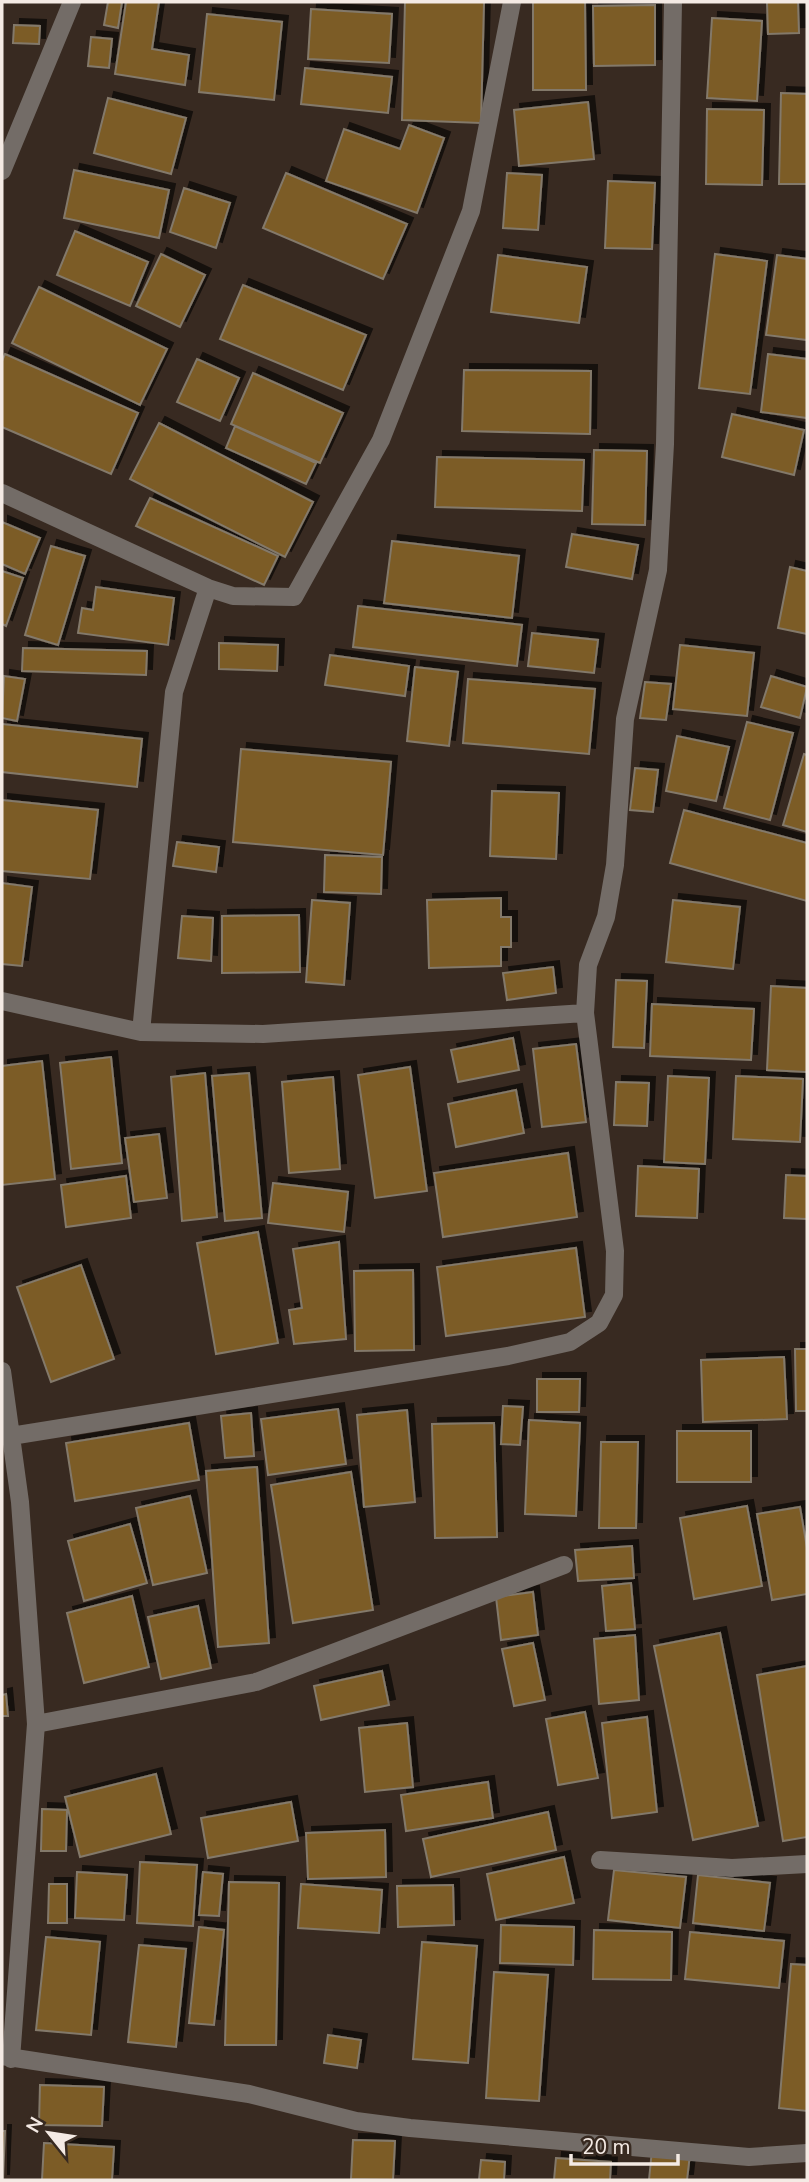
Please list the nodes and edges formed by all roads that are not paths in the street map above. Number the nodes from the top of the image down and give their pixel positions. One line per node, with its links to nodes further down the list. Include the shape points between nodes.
1 (72, 2): 4 (street)
2 (512, 2): 6 (street, via 471,211 381,440 294,597 233,596)
3 (673, 2): 8 (street, via 665,444 658,570 625,719 615,865 606,917 588,965)
4 (2, 171)
5 (2, 493): 6 (street)
6 (208, 588): 9 (street, via 174,692)
7 (2, 1001): 9 (street)
8 (585, 1013): 9 (street, via 263,1034); 11 (street, via 615,1251 614,1295 599,1323 570,1342 508,1356)
9 (141, 1031)
10 (2, 1371): 11 (street)
11 (11, 1436): 13 (street)
12 (564, 1565): 13 (street, via 256,1682)
13 (36, 1724): 16 (street)
14 (600, 1860): 15 (street, via 732,1868)
15 (807, 1864)
16 (7, 2058): 17 (street, via 249,2094 356,2121 410,2128 749,2157)
17 (807, 2153)

